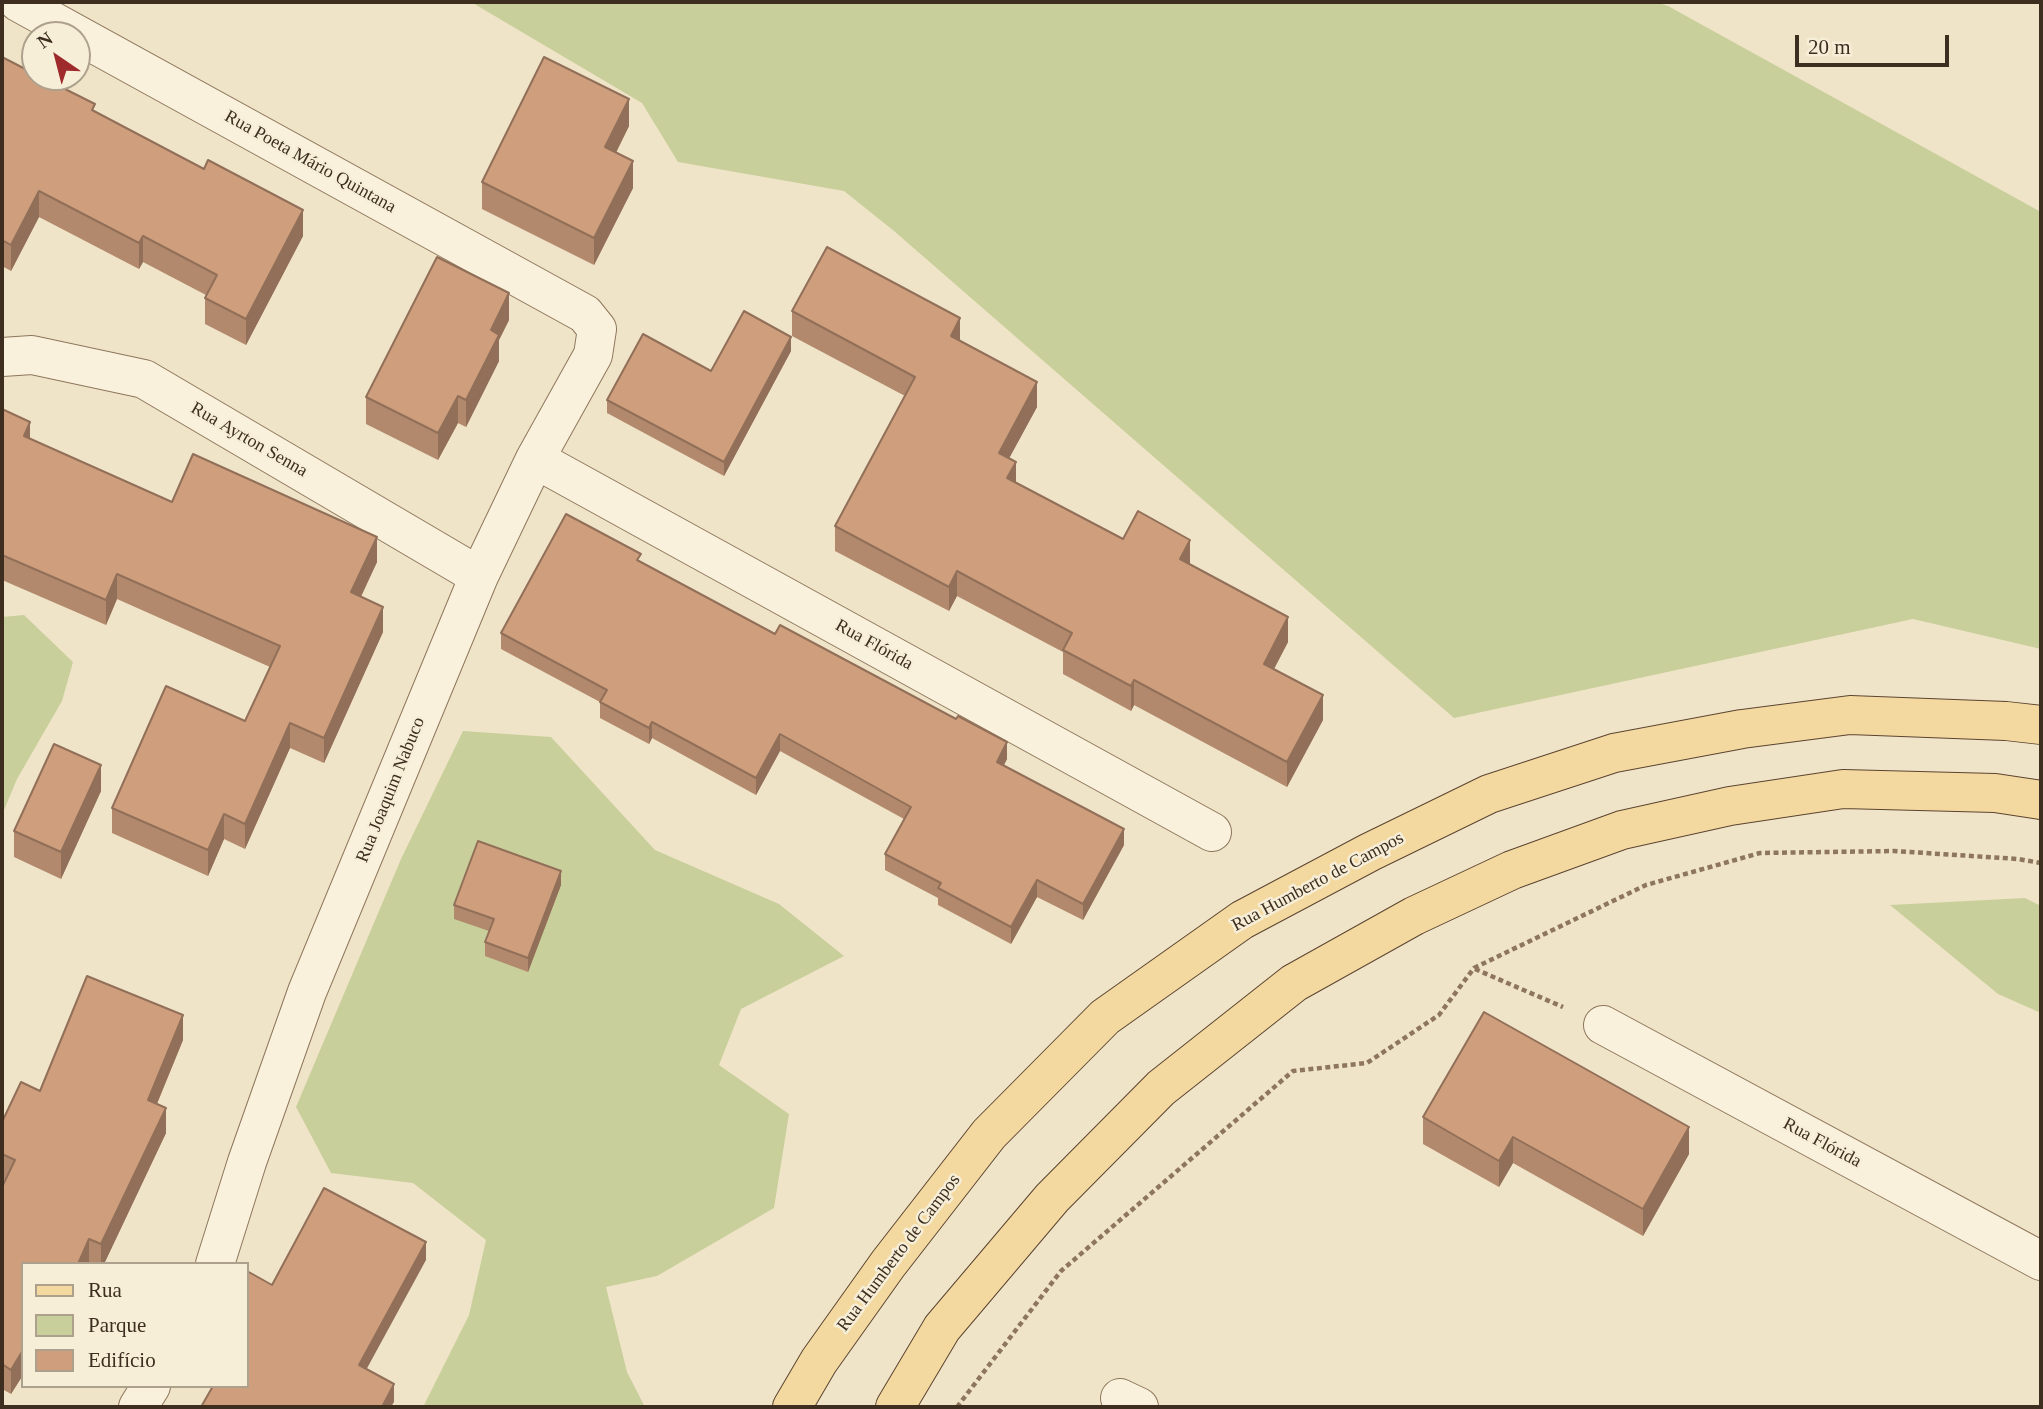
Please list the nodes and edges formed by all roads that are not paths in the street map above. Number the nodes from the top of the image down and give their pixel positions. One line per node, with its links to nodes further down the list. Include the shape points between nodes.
1 (18, 2): 2 (street, Rua Poeta Mário Quintana, via 585,314)
2 (597, 329): 4 (street, Rua Joaquim Nabuco, via 593,355)
3 (2, 357): 5 (street, Rua Ayrton Senna, via 32,355 144,379)
4 (535, 459): 5 (street, Rua Joaquim Nabuco); 8 (street, Rua Flórida)
5 (479, 576): 11 (street, Rua Joaquim Nabuco, via 307,992)
6 (2041, 725): 14 (main road, Rua Humberto de Campos, via 1850,715 1614,753 1489,794 1242,920 1105,1017 989,1134 888,1264)
7 (2041, 800): 15 (main road, via 1995,793 1843,789 1730,806 1622,830 1511,870 1414,916 1294,984 1161,1088 1052,1198 942,1328)
8 (1212, 832)
9 (1603, 1024): 10 (street, Rua Flórida)
10 (2041, 1261)
11 (216, 1262)
12 (150, 1388): 13 (street)
13 (138, 1407)
14 (792, 1407)
15 (895, 1407)

